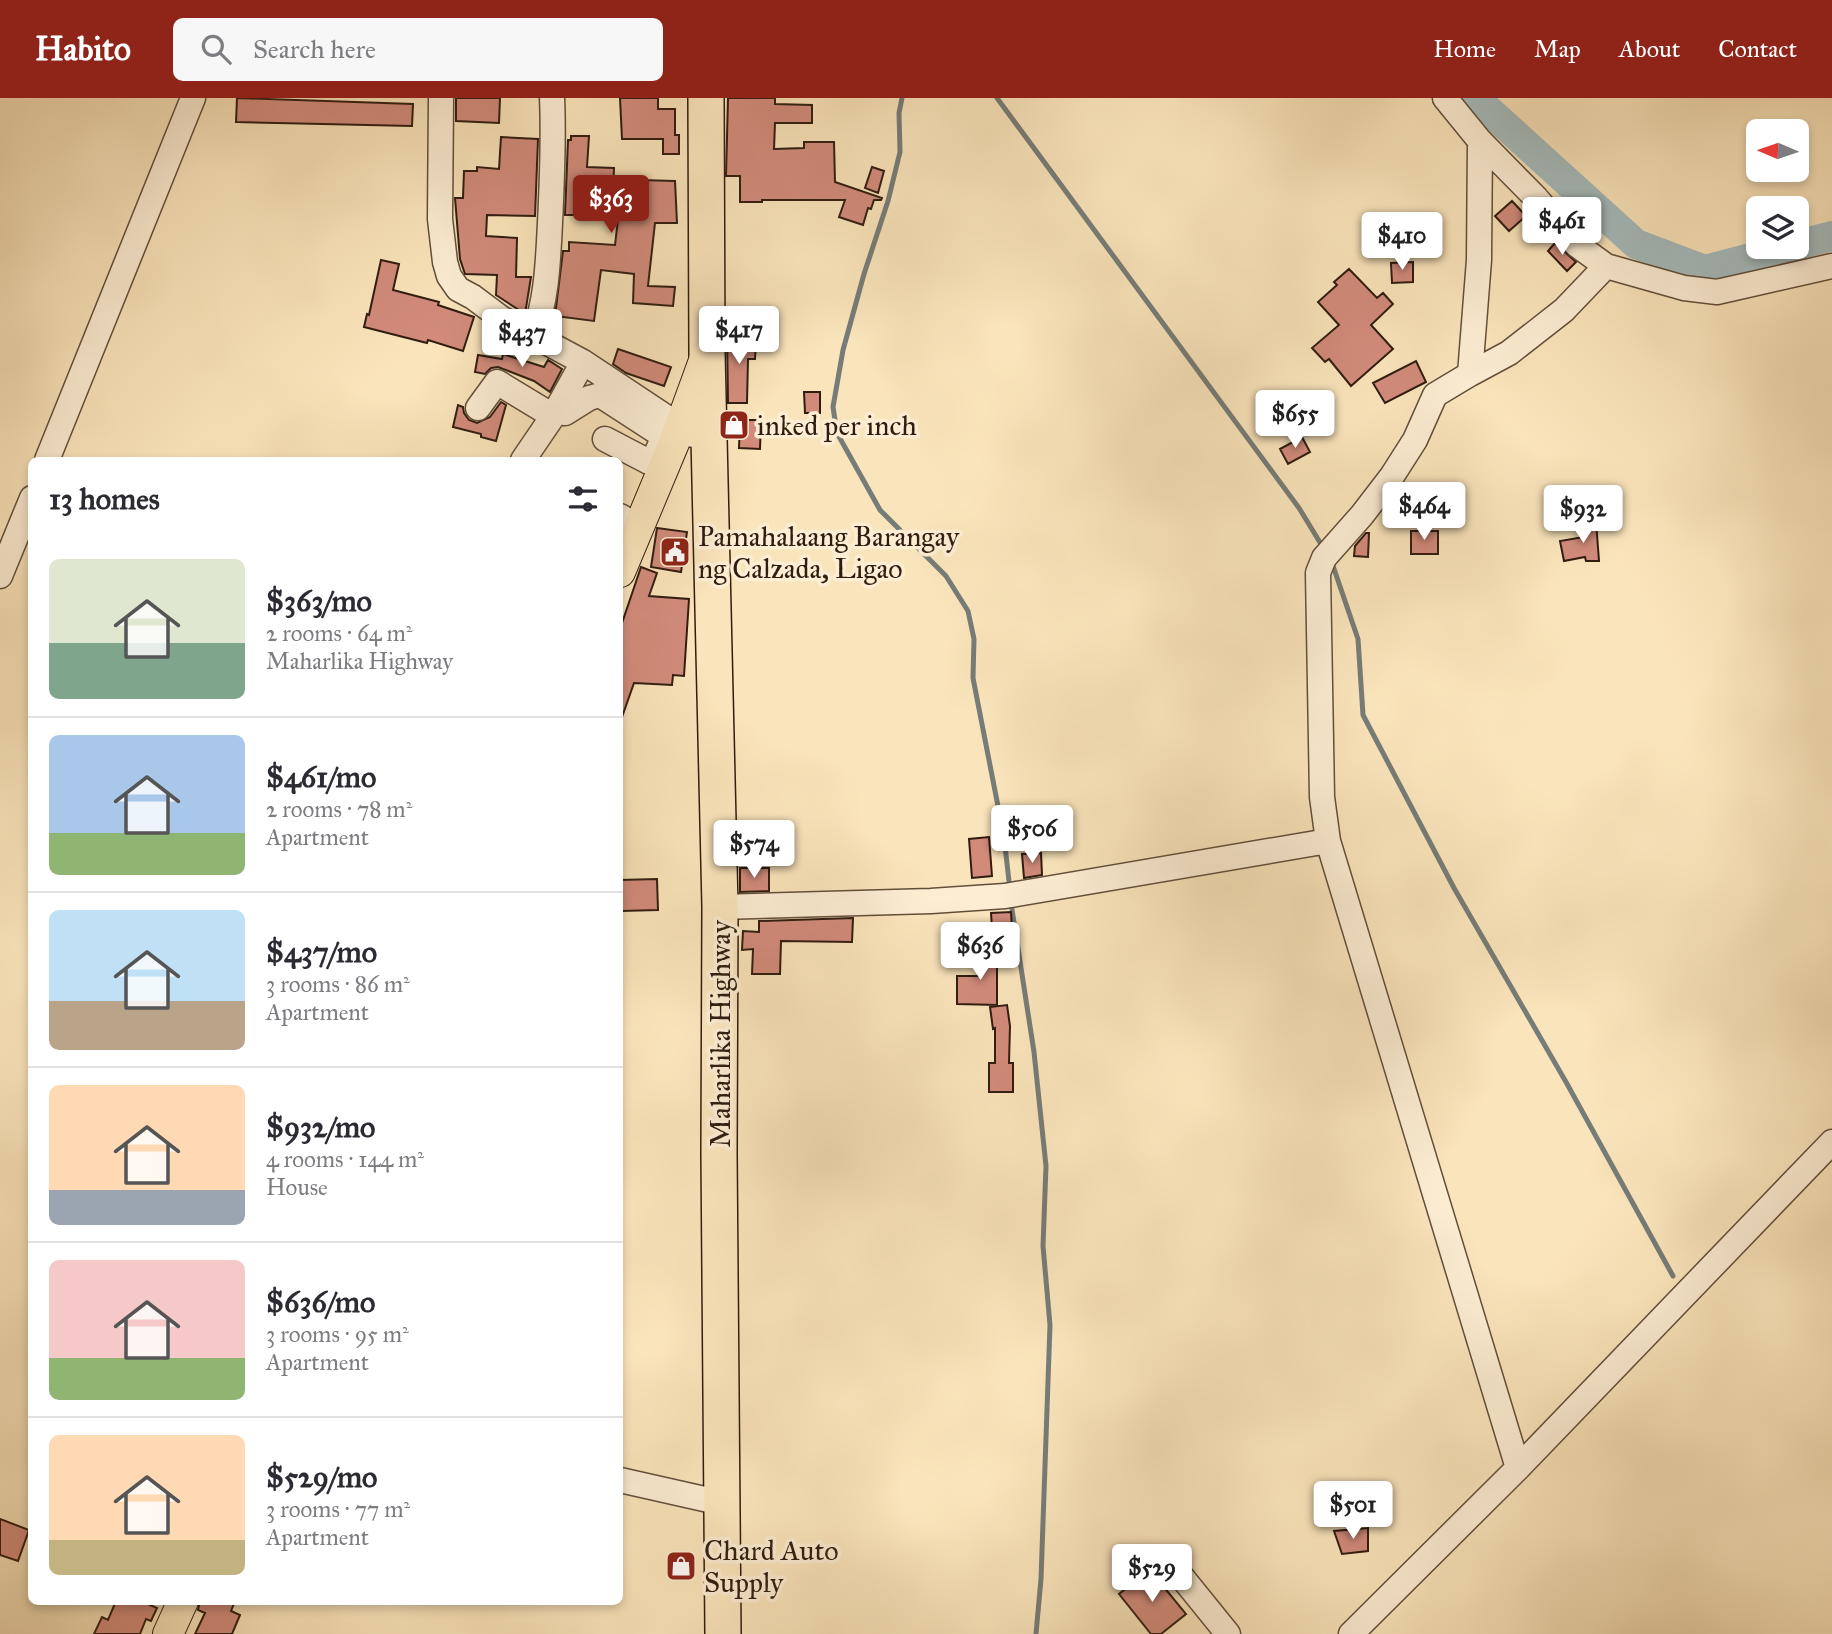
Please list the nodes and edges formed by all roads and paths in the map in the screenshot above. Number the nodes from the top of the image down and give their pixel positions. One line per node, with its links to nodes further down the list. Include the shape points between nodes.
1 (193, 98): 18 (street)
2 (441, 98): 9 (street, via 440,219 449,276 458,289)
3 (552, 98): 9 (street, via 547,272)
4 (706, 98): 10 (highway, Maharlika Highway)
5 (1445, 98): 6 (street)
6 (1480, 141): 7 (street, via 1577,244); 12 (street, via 1479,260)
7 (1606, 266): 8 (street, via 1684,288 1717,292); 12 (street, via 1564,310 1509,353)
8 (1832, 266)
9 (533, 336): 11 (street)
10 (707, 353): 15 (main road); 17 (highway, Maharlika Highway)
11 (583, 362): 14 (street); 15 (street)
12 (1470, 374): 25 (street, via 1435,395 1392,476 1324,558 1318,573 1322,797)
13 (478, 408): 14 (street, via 497,382)
14 (557, 420): 15 (street, via 600,395); 19 (street); 20 (street)
15 (673, 435): 16 (street, via 649,462); 17 (street); 22 (main road)
16 (605, 439)
17 (709, 447): 26 (highway, Maharlika Highway)
18 (48, 457)
19 (526, 457)
20 (536, 457)
21 (28, 508): 24 (street)
22 (629, 521): 23 (main road)
23 (623, 555)
24 (0, 576)
25 (1328, 841): 26 (street, via 1006,896); 28 (street)
26 (720, 907): 30 (highway, Maharlika Highway)
27 (1832, 1142): 28 (street)
28 (1518, 1468): 36 (street)
29 (623, 1481): 30 (street)
30 (722, 1503): 34 (highway, Maharlika Highway)
31 (1177, 1570): 35 (street)
32 (181, 1605): 33 (main road)
33 (168, 1634)
34 (723, 1634)
35 (1228, 1634)
36 (1351, 1634)

